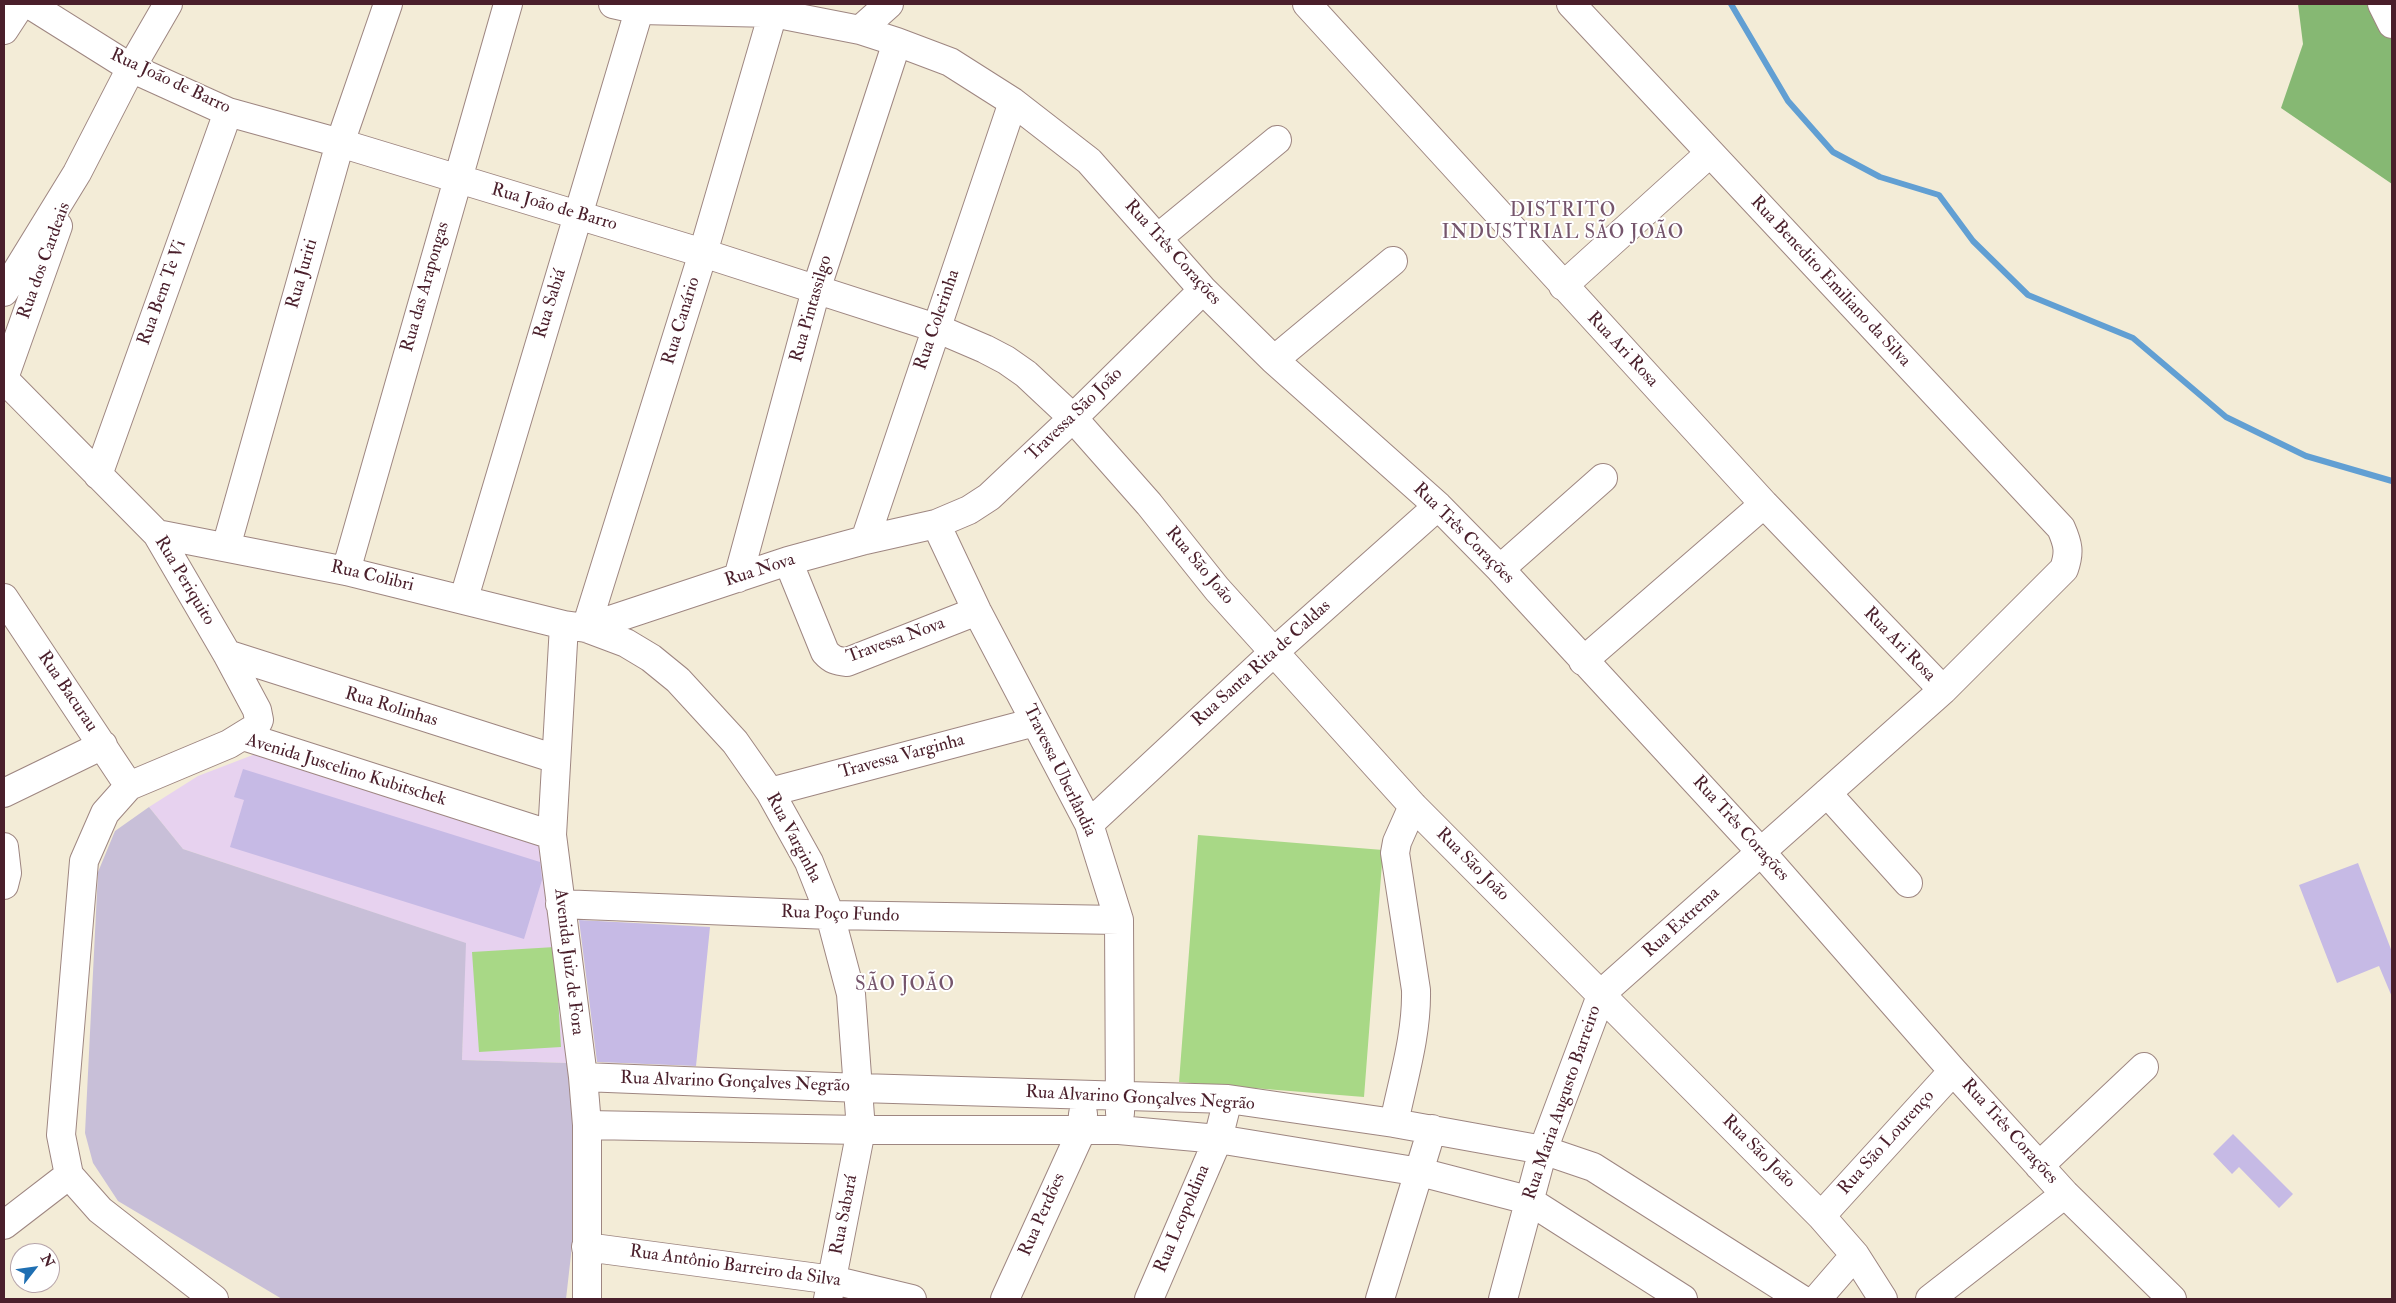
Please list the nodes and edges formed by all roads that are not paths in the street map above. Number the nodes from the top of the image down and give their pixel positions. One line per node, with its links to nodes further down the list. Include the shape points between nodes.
1 (21, 4): 14 (street)
2 (28, 4): 17 (street, Rua João de Barro)
3 (168, 4): 17 (street, Rua dos Cardeais)
4 (388, 4): 21 (street, Rua Juriti)
5 (508, 4): 24 (street, Rua das Arapongas)
6 (613, 4): 11 (street, Rua Três Corações)
7 (889, 4): 15 (street)
8 (1307, 4): 29 (street, Rua Ari Rosa)
9 (1571, 4): 22 (street, Rua Benedito Emiliano da Silva)
10 (2382, 4): 13 (street)
11 (640, 7): 12 (street, Rua Três Corações); 25 (street, Rua Sabiá)
12 (773, 13): 15 (street, Rua Três Corações); 27 (street, Rua Canário)
13 (2392, 24)
14 (4, 30)
15 (860, 30): 16 (street, Rua Três Corações)
16 (897, 42): 18 (street, Rua Três Corações, via 950,62); 30 (street, Rua Pintassilgo)
17 (131, 68): 19 (street, Rua João de Barro); 23 (street, Rua dos Cardeais)
18 (1013, 102): 26 (street, Rua Três Corações, via 1090,161); 33 (street, Rua Colerinha)
19 (228, 112): 21 (street, Rua João de Barro); 37 (street, Rua Bem Te Vi)
20 (1277, 140): 26 (street)
21 (340, 143): 24 (street, Rua João de Barro); 44 (street, Rua Juriti)
22 (1710, 153): 29 (street); 47 (street, Rua Benedito Emiliano da Silva, via 2061,528 2069,555)
23 (77, 173): 32 (street, Rua dos Cardeais); 35 (street, Rua dos Cardeais)
24 (457, 180): 25 (street, Rua João de Barro); 48 (street, Rua das Arapongas)
25 (578, 214): 27 (street, Rua João de Barro); 51 (street, Rua Sabiá)
26 (1159, 238): 31 (street, Rua Três Corações)
27 (703, 253): 30 (street, Rua João de Barro); 53 (street, Rua Canário)
28 (1394, 261): 34 (street)
29 (1563, 286): 39 (street, Rua Ari Rosa)
30 (816, 290): 33 (street, Rua João de Barro); 49 (street, Rua Pintassilgo)
31 (1203, 290): 34 (street, Rua Três Corações); 36 (street, Travessa São João)
32 (4, 292)
33 (936, 328): 36 (street, Rua João de Barro, via 1006,360 1026,374); 43 (street, Rua Colerinha)
34 (1274, 360): 40 (street, Rua Três Corações)
35 (4, 379): 37 (street, Rua Periquito)
36 (1073, 418): 41 (street, Travessa São João, via 989,497 969,510); 54 (street, Rua São João)
37 (98, 475): 42 (street, Rua Periquito)
38 (1603, 478): 46 (street)
39 (1764, 504): 56 (street); 57 (street, Rua Ari Rosa)
40 (1438, 506): 46 (street, Rua Três Corações); 54 (street, Rua Santa Rita de Caldas)
41 (936, 524): 43 (street, Rua Nova); 52 (street, Travessa Uberlândia)
42 (157, 534): 44 (street, Rua Colibri); 55 (street, Rua Periquito)
43 (865, 540): 45 (street, Rua Nova)
44 (226, 547): 48 (street, Rua Colibri)
45 (788, 561): 49 (street, Rua Nova); 52 (street, Travessa Nova, via 826,652 838,662 847,662)
46 (1500, 569): 56 (street, Rua Três Corações)
47 (2064, 569): 57 (street, Rua Extrema)
48 (346, 570): 51 (street, Rua Colibri)
49 (738, 578): 53 (street, Rua Nova)
50 (4, 598): 60 (street, Rua Bacurau)
51 (464, 598): 53 (street, Rua Colibri)
52 (977, 612): 58 (street, Travessa Uberlândia)
53 (575, 626): 61 (street, Avenida Juiz de Fora); 63 (street, Rua Varginha, via 626,643 678,680 735,742)
54 (1274, 652): 66 (street, Rua São João); 67 (street, Rua Santa Rita de Caldas)
55 (227, 654): 59 (street, Rua Periquito, via 257,710 259,720 255,728); 61 (street, Rua Rolinhas)
56 (1583, 660): 69 (street, Rua Três Corações)
57 (1943, 690): 65 (street, Rua Extrema)
58 (1035, 722): 63 (street, Travessa Varginha); 67 (street, Travessa Uberlândia)
59 (244, 736): 62 (street, Avenida Juscelino Kubitschek); 68 (street, Avenida Juscelino Kubitschek)
60 (103, 745): 62 (street, Rua Bacurau); 64 (street)
61 (556, 759): 68 (street, Avenida Juiz de Fora)
62 (129, 786): 92 (street, Avenida Juscelino Kubitschek, via 105,813 84,861 61,1135)
63 (770, 792): 72 (street, Rua Varginha, via 809,862)
64 (4, 793)
65 (1827, 793): 69 (street, Rua Extrema); 70 (street)
66 (1413, 806): 74 (street, Rua São João); 82 (street, via 1395,853 1416,1007)
67 (1089, 824): 73 (street, Travessa Uberlândia)
68 (552, 836): 71 (street, Avenida Juiz de Fora)
69 (1762, 852): 74 (street, Rua Extrema); 76 (street, Rua Três Corações)
70 (1908, 883)
71 (560, 904): 72 (street, Rua Poço Fundo); 77 (street, Avenida Juiz de Fora)
72 (830, 915): 73 (street, Rua Poço Fundo); 78 (street, Rua Varginha, via 851,994)
73 (1119, 920): 79 (street, Travessa Uberlândia)
74 (1602, 993): 89 (street, Rua Maria Augusto Barreiro); 95 (street, Rua São João)
75 (2144, 1067): 90 (street)
76 (1953, 1071): 90 (street, Rua Três Corações); 95 (street, Rua São Lourenço)
77 (583, 1077): 78 (street, Rua Alvarino Gonçalves Negrão); 83 (street, Avenida Juiz de Fora)
78 (860, 1088): 80 (street, Rua Alvarino Gonçalves Negrão); 85 (street, Rua Varginha)
79 (1120, 1095): 80 (street, Rua Alvarino Gonçalves Negrão); 81 (street, Rua Alvarino Gonçalves Negrão); 87 (street, Travessa Uberlândia)
80 (1084, 1096): 86 (street)
81 (1228, 1099): 82 (street, Rua Alvarino Gonçalves Negrão); 88 (street, Rua Leopoldina)
82 (1394, 1123): 84 (street, Rua Alvarino Gonçalves Negrão)
83 (587, 1125): 85 (street, Rua Alvarino Gonçalves Negrão); 97 (street, Avenida Juiz de Fora)
84 (1432, 1129): 89 (street, Rua Alvarino Gonçalves Negrão); 91 (street)
85 (861, 1130): 86 (street, Rua Alvarino Gonçalves Negrão); 99 (street, Rua Sabará)
86 (1082, 1130): 87 (street, Rua Alvarino Gonçalves Negrão); 104 (street, Rua Perdões)
87 (1119, 1130): 88 (street, Rua Alvarino Gonçalves Negrão)
88 (1218, 1139): 91 (street, Rua Alvarino Gonçalves Negrão); 105 (street, Rua Leopoldina)
89 (1543, 1150): 94 (street, Rua Maria Augusto Barreiro); 109 (street, Rua Alvarino Gonçalves Negrão, via 1593,1167)
90 (2039, 1166): 93 (street, Rua Três Corações)
91 (1420, 1172): 94 (street, Rua Alvarino Gonçalves Negrão); 106 (street)
92 (68, 1175): 96 (street); 100 (street, via 100,1210)
93 (2065, 1194): 112 (street); 113 (street, Rua Três Corações)
94 (1528, 1200): 107 (street, Rua Maria Augusto Barreiro); 108 (street, Rua Alvarino Gonçalves Negrão)
95 (1821, 1216): 98 (street, Rua São João)
96 (4, 1225)
97 (586, 1246): 99 (street, Rua Antônio Barreiro da Silva); 102 (street, Avenida Juiz de Fora)
98 (1854, 1255): 110 (street); 111 (street, Rua São João)
99 (830, 1289): 103 (street, Rua Antônio Barreiro da Silva)
100 (188, 1291): 101 (street)
101 (214, 1299)
102 (587, 1299)
103 (912, 1299)
104 (1005, 1299)
105 (1149, 1299)
106 (1380, 1299)
107 (1503, 1299)
108 (1683, 1299)
109 (1801, 1299)
110 (1817, 1299)
111 (1883, 1299)
112 (1930, 1299)
113 (2172, 1299)

